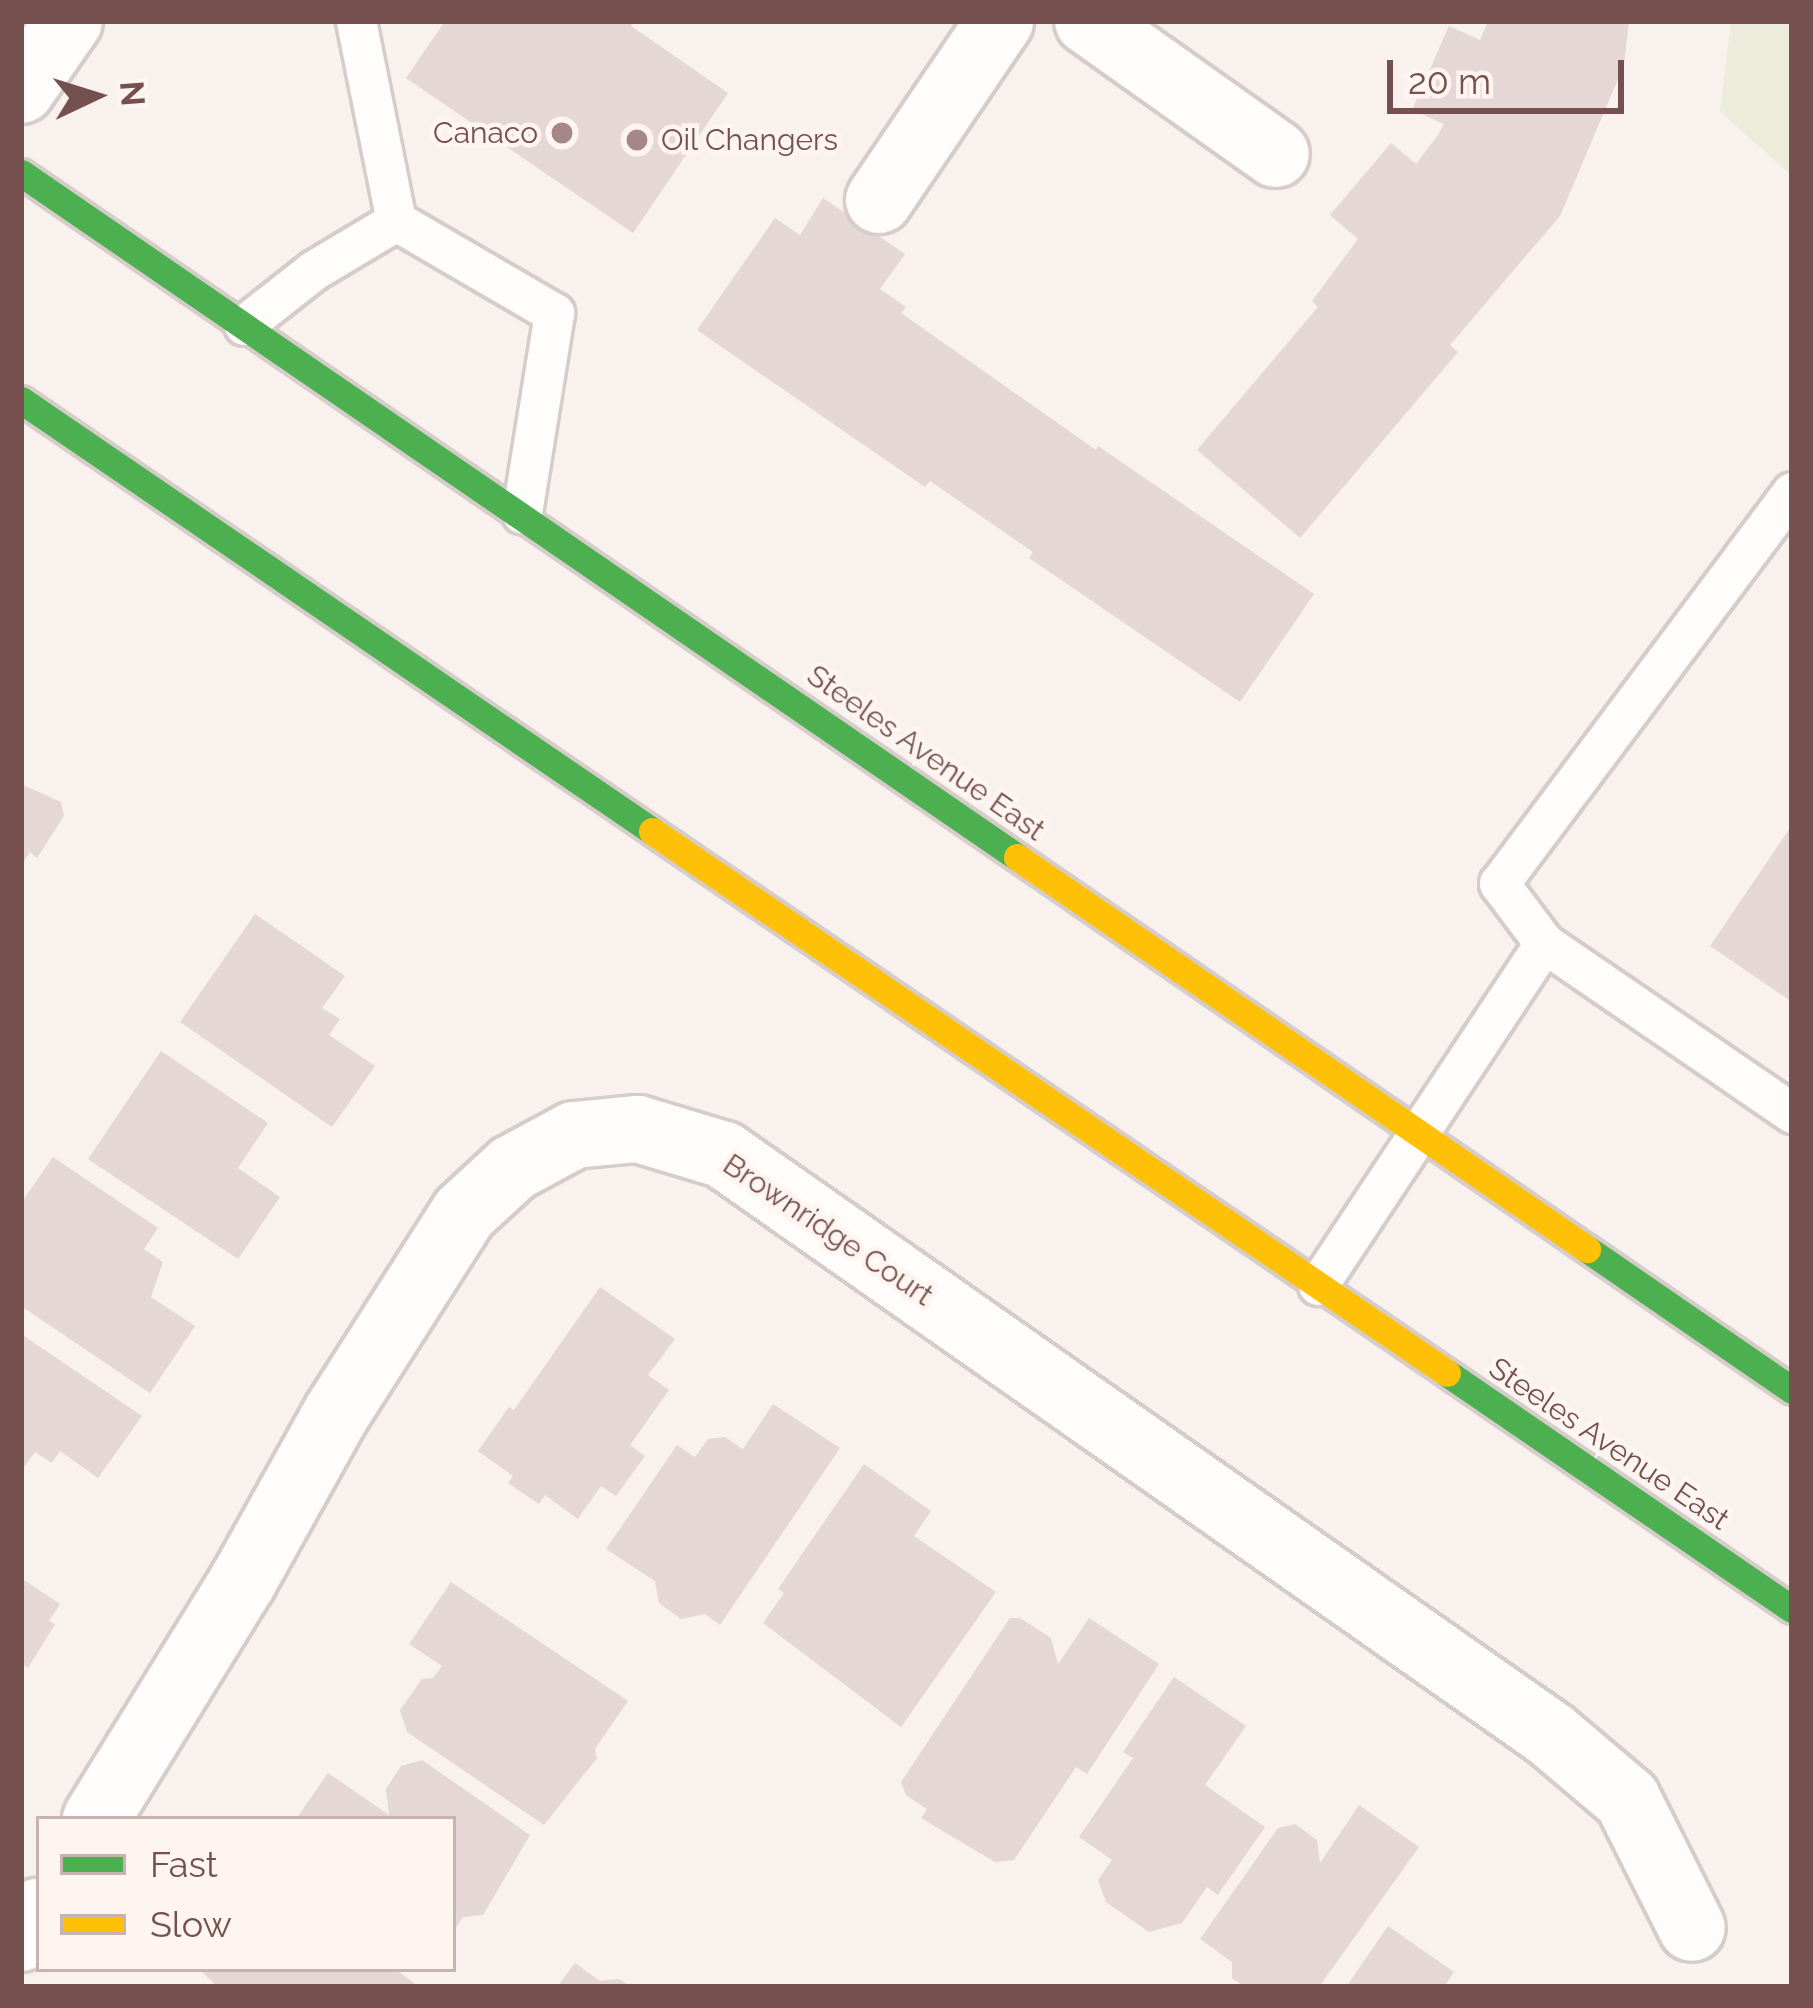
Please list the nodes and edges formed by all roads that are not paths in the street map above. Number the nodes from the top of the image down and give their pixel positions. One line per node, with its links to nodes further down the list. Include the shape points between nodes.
1 (69, 21): 5 (street)
2 (356, 21): 9 (lane)
3 (1000, 21): 8 (street)
4 (1088, 21): 6 (street)
5 (21, 90)
6 (1276, 154)
7 (21, 173): 10 (main road, Steeles Avenue East)
8 (879, 200)
9 (396, 221): 10 (lane, via 314,269); 13 (lane, via 554,313)
10 (244, 325): 13 (main road, Steeles Avenue East)
11 (21, 400): 17 (main road, Steeles Avenue East)
12 (1792, 492): 14 (lane, via 1499,883)
13 (522, 512): 16 (main road, Steeles Avenue East)
14 (1544, 943): 15 (lane); 16 (lane)
15 (1792, 1112)
16 (1419, 1129): 17 (lane); 18 (main road, Steeles Avenue East)
17 (1318, 1285): 19 (main road, Steeles Avenue East)
18 (1792, 1390)
19 (1792, 1609)
20 (98, 1816): 21 (street, Brownridge Court, via 464,1213 513,1168 574,1135 638,1129 724,1155 1550,1733 1627,1799)
21 (1693, 1928)

